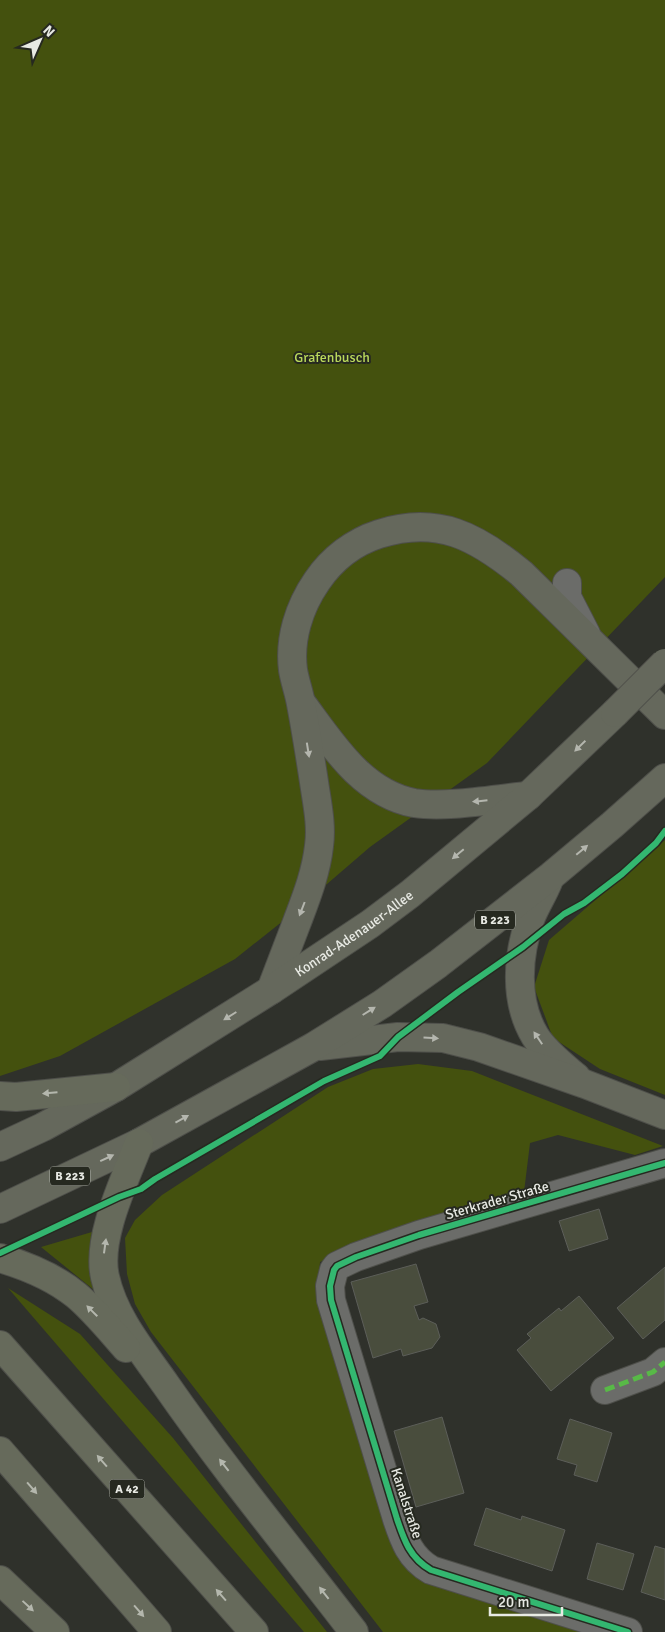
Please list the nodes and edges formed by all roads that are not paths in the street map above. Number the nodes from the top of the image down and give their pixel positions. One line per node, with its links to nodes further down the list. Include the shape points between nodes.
1 (567, 582): 2 (street, via 567,597)
2 (587, 637): 4 (main road, via 521,573 470,538 451,530 430,528 390,531 352,547 336,559 310,590 301,609 292,649); 5 (main road)
3 (665, 663): 7 (main road, Konrad-Adenauer-Allee, one-way to 7, bridge)
4 (300, 702): 7 (main road, one-way to 4, via 451,804 414,802 398,797 375,786 356,771 338,753); 9 (main road, one-way to 9, via 317,804 319,845 313,878)
5 (665, 715)
6 (665, 778): 8 (main road, B 223, one-way to 6)
7 (528, 796): 9 (main road, Konrad-Adenauer-Allee, one-way to 9, via 410,894)
8 (551, 876): 10 (main road, B 223, one-way to 8, via 438,964); 11 (main road, one-way to 8, via 550,1054 536,1036 524,1012 520,988 520,966 531,917)
9 (272, 990): 12 (main road, Konrad-Adenauer-Allee, one-way to 12)
10 (313, 1047): 11 (main road, one-way to 11, via 398,1037 444,1038); 15 (main road, B 223, one-way to 10)
11 (585, 1084): 14 (main road)
12 (116, 1087): 13 (highway, one-way to 13); 16 (main road, Konrad-Adenauer-Allee)
13 (0, 1096)
14 (665, 1115)
15 (139, 1143): 18 (main road, B 223, one-way to 15); 24 (highway, one-way to 15, via 128,1332 105,1276 107,1234)
16 (0, 1147)
17 (665, 1163): 20 (street, Sterkrader Straße, via 623,1169)
18 (0, 1209)
19 (0, 1258): 24 (highway, one-way to 19, via 111,1330 76,1295 42,1274)
20 (337, 1266): 31 (street, Kanalstraße, via 331,1276 331,1300 397,1519 410,1552 431,1570)
21 (0, 1345): 29 (highway, A 42, one-way to 21)
22 (665, 1362): 23 (street, via 653,1372)
23 (605, 1390)
24 (194, 1426): 30 (highway, one-way to 24)
25 (0, 1451): 28 (highway, one-way to 28)
26 (0, 1580): 27 (highway, one-way to 27)
27 (55, 1632)
28 (157, 1632)
29 (254, 1632)
30 (354, 1632)
31 (628, 1632)

